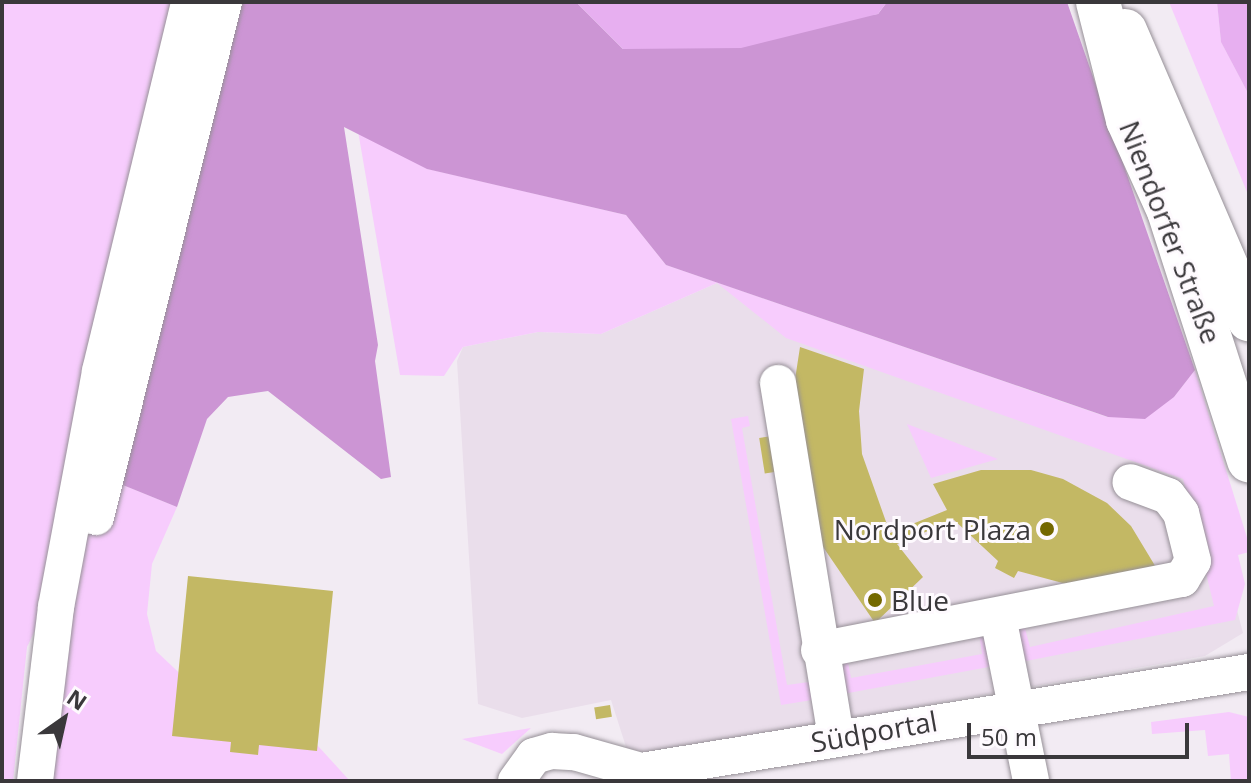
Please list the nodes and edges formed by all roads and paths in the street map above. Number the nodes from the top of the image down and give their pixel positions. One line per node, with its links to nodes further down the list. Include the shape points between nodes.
1 (189, 2): 11 (street, via 100,371)
2 (224, 2): 11 (street, via 66,637)
3 (1098, 2): 7 (main road, Niendorfer Straße, via 1128,120 1169,211)
4 (1111, 2): 5 (main road, Niendorfer Straße)
5 (1249, 319)
6 (778, 383): 10 (street)
7 (1249, 460)
8 (1130, 482): 9 (street, via 1175,504 1193,561 1188,574)
9 (998, 617): 10 (street); 13 (street)
10 (819, 650): 14 (street)
11 (51, 653): 16 (street)
12 (1249, 672): 13 (street, Südportal)
13 (1019, 706): 14 (street, Südportal); 18 (street)
14 (836, 738): 15 (street, Südportal)
15 (636, 776): 17 (street, Südportal, via 574,752 552,751 534,756)
16 (35, 781)
17 (516, 781)
18 (1031, 781)

